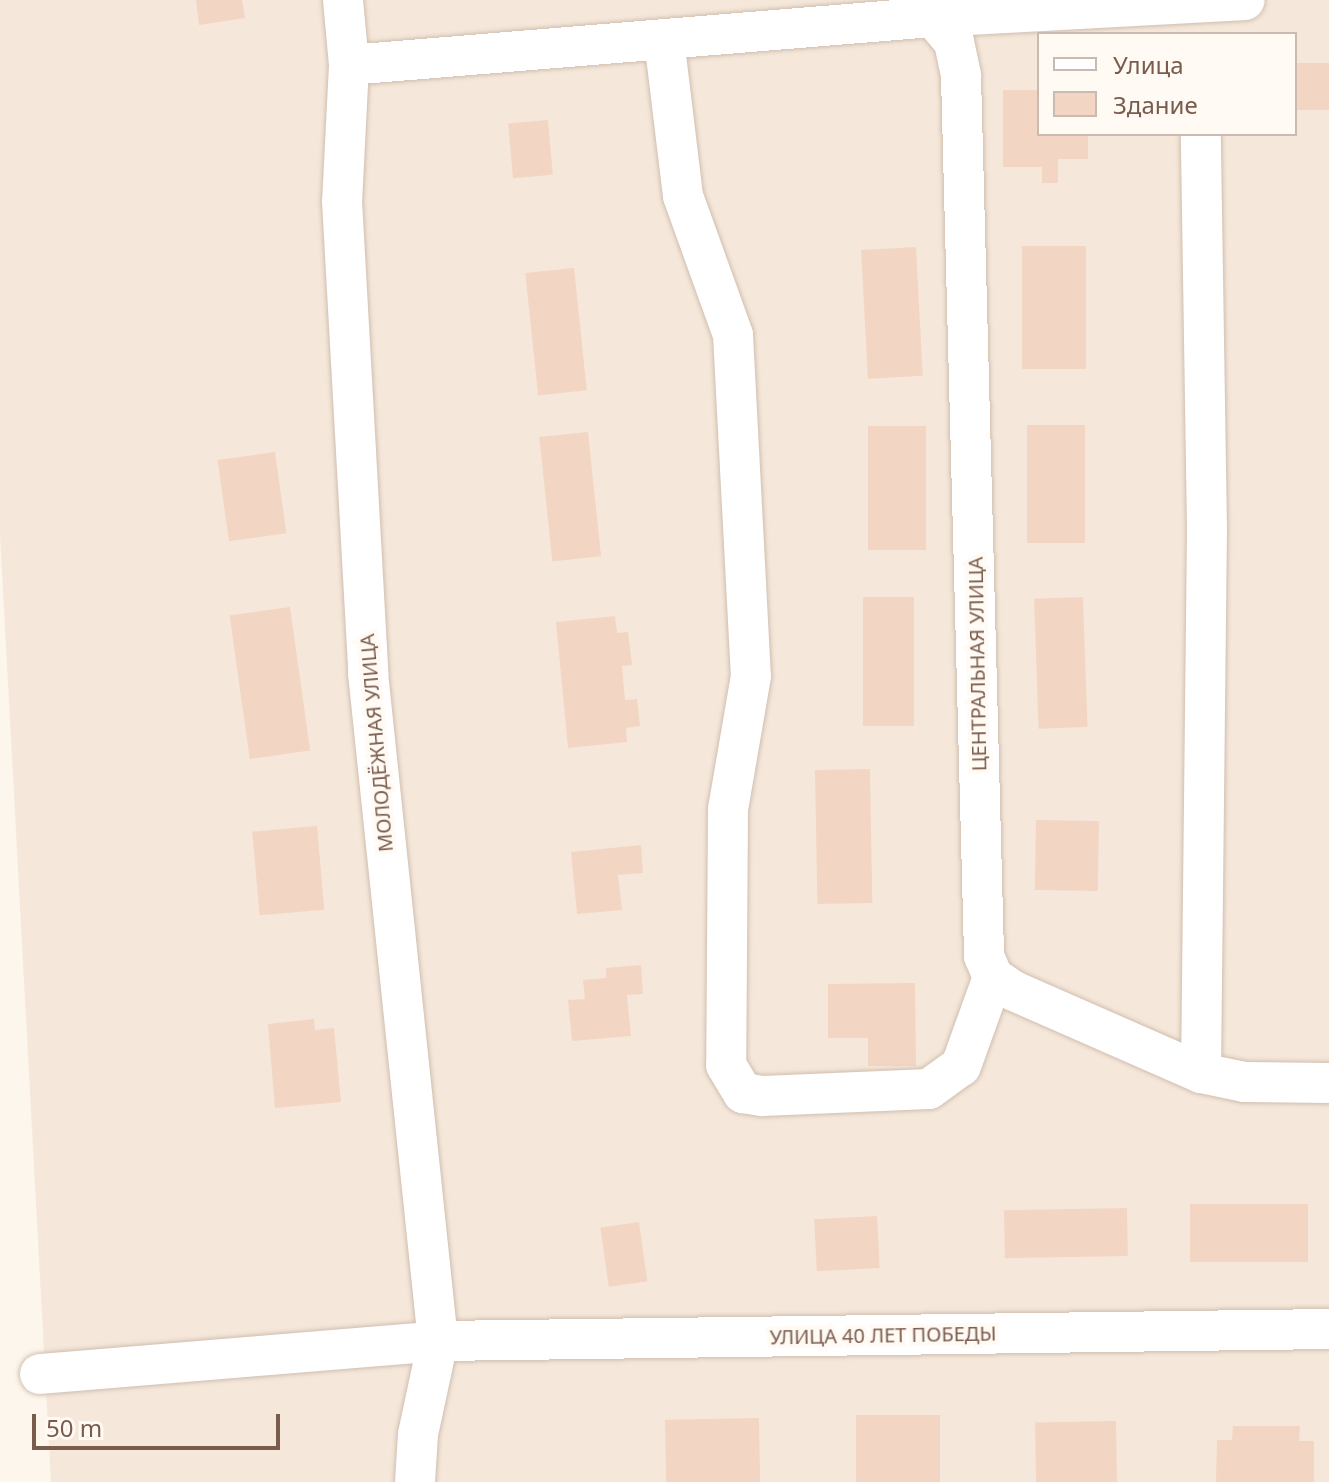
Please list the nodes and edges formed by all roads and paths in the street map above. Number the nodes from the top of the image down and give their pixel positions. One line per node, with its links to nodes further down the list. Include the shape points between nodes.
1 (343, 0): 6 (street, МОЛОДЁЖНАЯ УЛИЦА)
2 (1245, 0): 4 (street)
3 (932, 9): 4 (street); 5 (street); 8 (street, ЦЕНТРАЛЬНАЯ УЛИЦА, via 954,42 961,76 984,956)
4 (1200, 18)
5 (664, 39): 6 (street); 8 (street, via 683,196 733,335 751,676 728,809 726,1065 743,1093 763,1096 929,1089 961,1066)
6 (349, 65): 12 (street, МОЛОДЁЖНАЯ УЛИЦА, via 342,201 368,673)
7 (1201, 136): 9 (street, via 1207,530)
8 (993, 977): 9 (street)
9 (1201, 1073): 10 (street, via 1245,1082)
10 (1329, 1083)
11 (1329, 1329): 12 (street, УЛИЦА 40 ЛЕТ ПОБЕДЫ)
12 (438, 1341): 13 (street, УЛИЦА 40 ЛЕТ ПОБЕДЫ); 14 (street, МОЛОДЁЖНАЯ УЛИЦА, via 418,1434)
13 (40, 1374)
14 (415, 1482)

